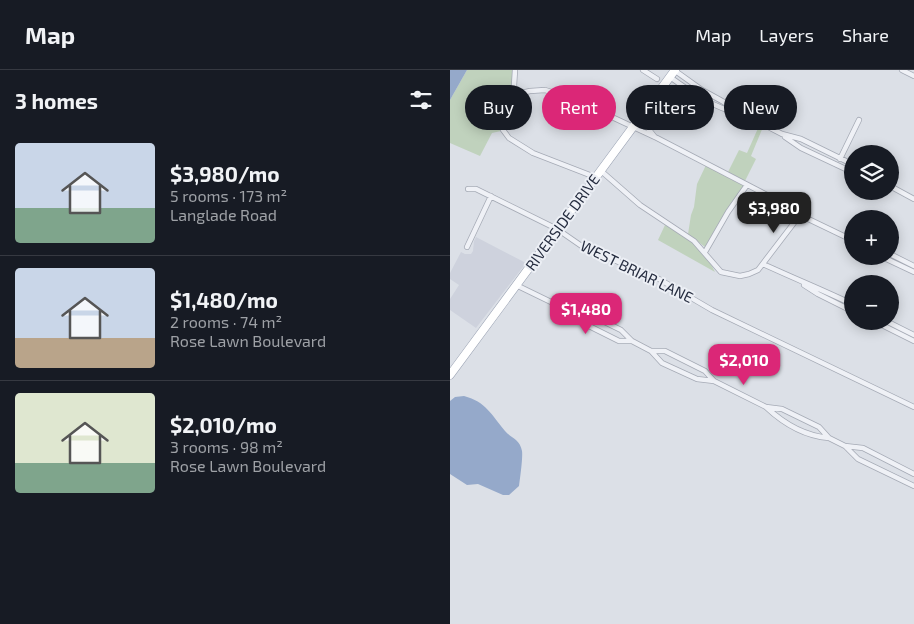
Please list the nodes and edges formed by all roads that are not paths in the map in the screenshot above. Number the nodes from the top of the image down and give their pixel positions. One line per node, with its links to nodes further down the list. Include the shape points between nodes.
1 (515, 70): 7 (street)
2 (643, 70): 6 (street)
3 (902, 70): 5 (street)
4 (673, 72): 8 (main road, RIVERSIDE DRIVE); 10 (street); 11 (street, via 702,99)
5 (914, 76)
6 (656, 79)
7 (514, 85)
8 (663, 85)
9 (532, 91): 13 (street, via 558,94 574,105)
10 (724, 102)
11 (724, 109)
12 (859, 120): 21 (street)
13 (626, 123)
14 (504, 130): 25 (street, via 509,138 533,153)
15 (629, 130): 25 (main road, RIVERSIDE DRIVE)
16 (640, 130): 20 (street)
17 (650, 130): 20 (street)
18 (774, 130): 19 (street)
19 (782, 134): 21 (street, via 801,139); 23 (street, via 801,148)
20 (657, 138): 26 (street)
21 (840, 158): 22 (street); 23 (street)
22 (844, 160)
23 (837, 165): 24 (street)
24 (844, 168)
25 (598, 174): 32 (main road, RIVERSIDE DRIVE); 35 (street, via 694,241)
26 (747, 185): 31 (street); 35 (street)
27 (468, 189): 29 (street, WEST BRIAR LANE)
28 (899, 192): 30 (street)
29 (491, 196): 32 (street, WEST BRIAR LANE); 34 (street)
30 (914, 199)
31 (800, 215): 33 (street); 37 (street)
32 (558, 228): 42 (main road, RIVERSIDE DRIVE); 55 (street, WEST BRIAR LANE, via 583,247 659,279 712,310)
33 (844, 236)
34 (467, 248)
35 (704, 252): 37 (street, via 721,272 730,275 749,274)
36 (899, 258): 39 (street)
37 (763, 264): 41 (street)
38 (899, 265): 40 (street)
39 (914, 266)
40 (914, 272)
41 (801, 282): 43 (street); 45 (street)
42 (516, 285): 44 (street); 52 (main road, RIVERSIDE DRIVE)
43 (844, 300)
44 (551, 302): 49 (street, via 568,304 621,330); 49 (street, via 565,314 619,341)
45 (844, 307)
46 (899, 328): 48 (street)
47 (892, 330): 50 (street)
48 (914, 335)
49 (632, 341): 51 (street)
50 (914, 341)
51 (651, 351): 53 (street, via 662,363 697,379); 53 (street, via 664,351 705,371)
52 (450, 375)
53 (714, 381): 54 (street)
54 (766, 407): 56 (street, via 779,420 815,437); 56 (street, via 782,409 820,427)
55 (914, 408)
56 (829, 438): 57 (street)
57 (845, 446): 58 (street, via 863,448); 59 (street, via 858,459)
58 (914, 474)
59 (914, 486)

